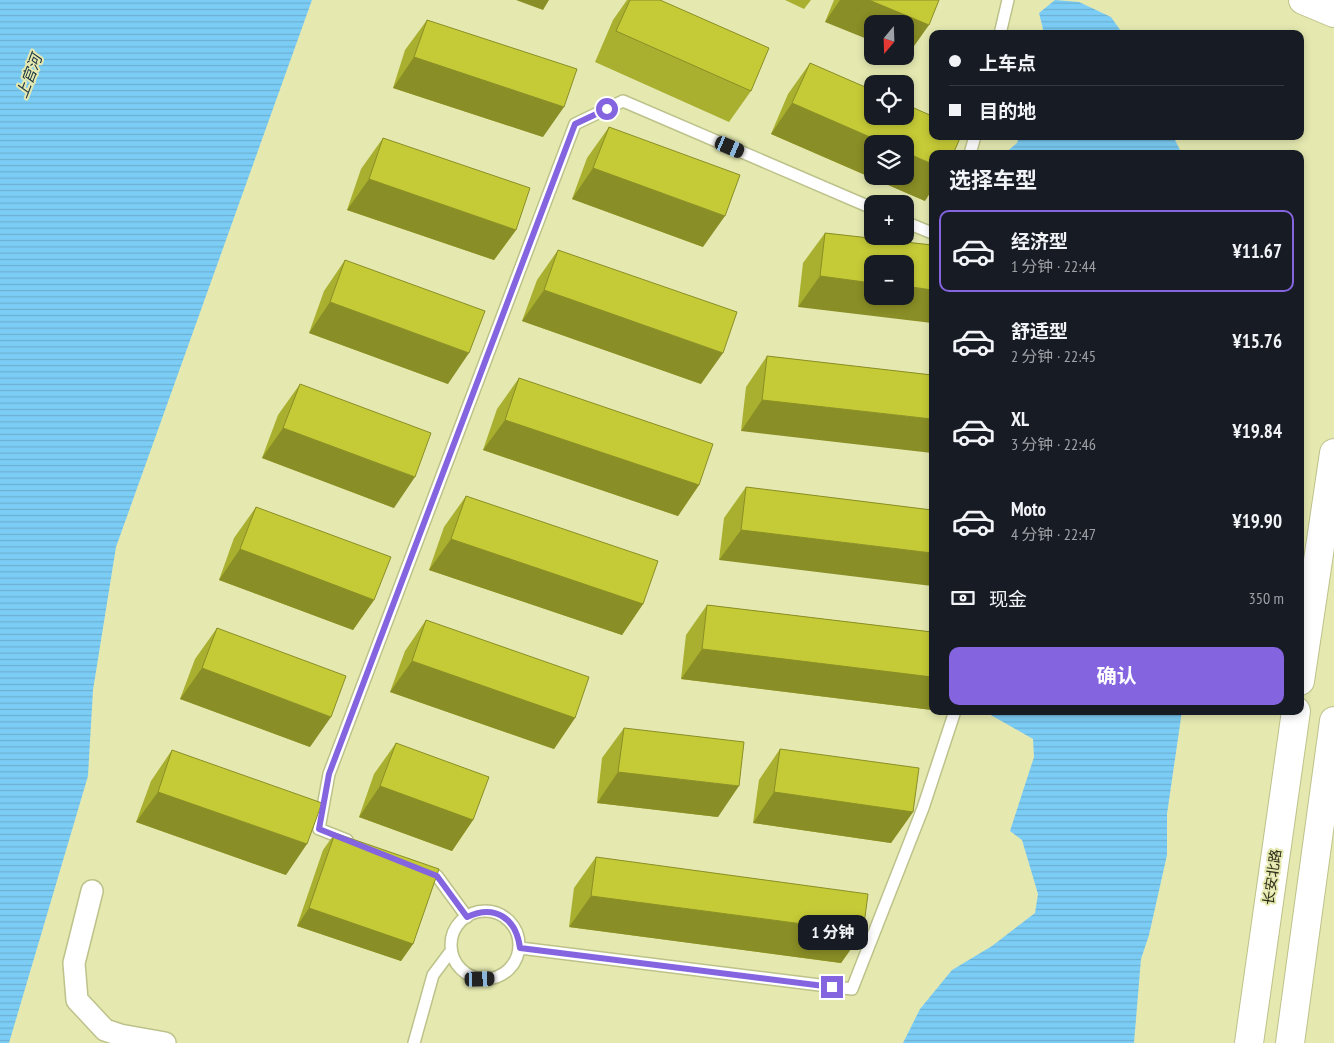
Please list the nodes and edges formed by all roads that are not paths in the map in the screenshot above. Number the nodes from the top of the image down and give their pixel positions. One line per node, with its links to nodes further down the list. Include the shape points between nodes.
1 (1008, 0): 4 (lane)
2 (1303, 0): 3 (main road)
3 (1334, 13)
4 (1001, 30)
5 (864, 205): 13 (lane, via 623,102 575,124 329,774 319,829)
6 (914, 226): 7 (lane)
7 (929, 232)
8 (1334, 453): 9 (main road)
9 (1304, 654)
10 (954, 715): 17 (lane, via 923,808 852,989)
11 (1295, 715): 21 (main road, 长安北路)
12 (1334, 721): 22 (main road)
13 (355, 844)
14 (410, 866): 16 (lane, via 437,876)
15 (92, 892): 19 (street, via 74,963 77,1000 105,1030)
16 (467, 917): 17 (lane, via 479,912 503,916 513,924); 18 (lane, via 457,926 452,938)
17 (520, 948): 18 (lane, via 516,962 507,973 494,979 466,974 456,964)
18 (452, 951): 20 (lane, via 433,974)
19 (165, 1043)
20 (414, 1043)
21 (1249, 1043)
22 (1290, 1043)

